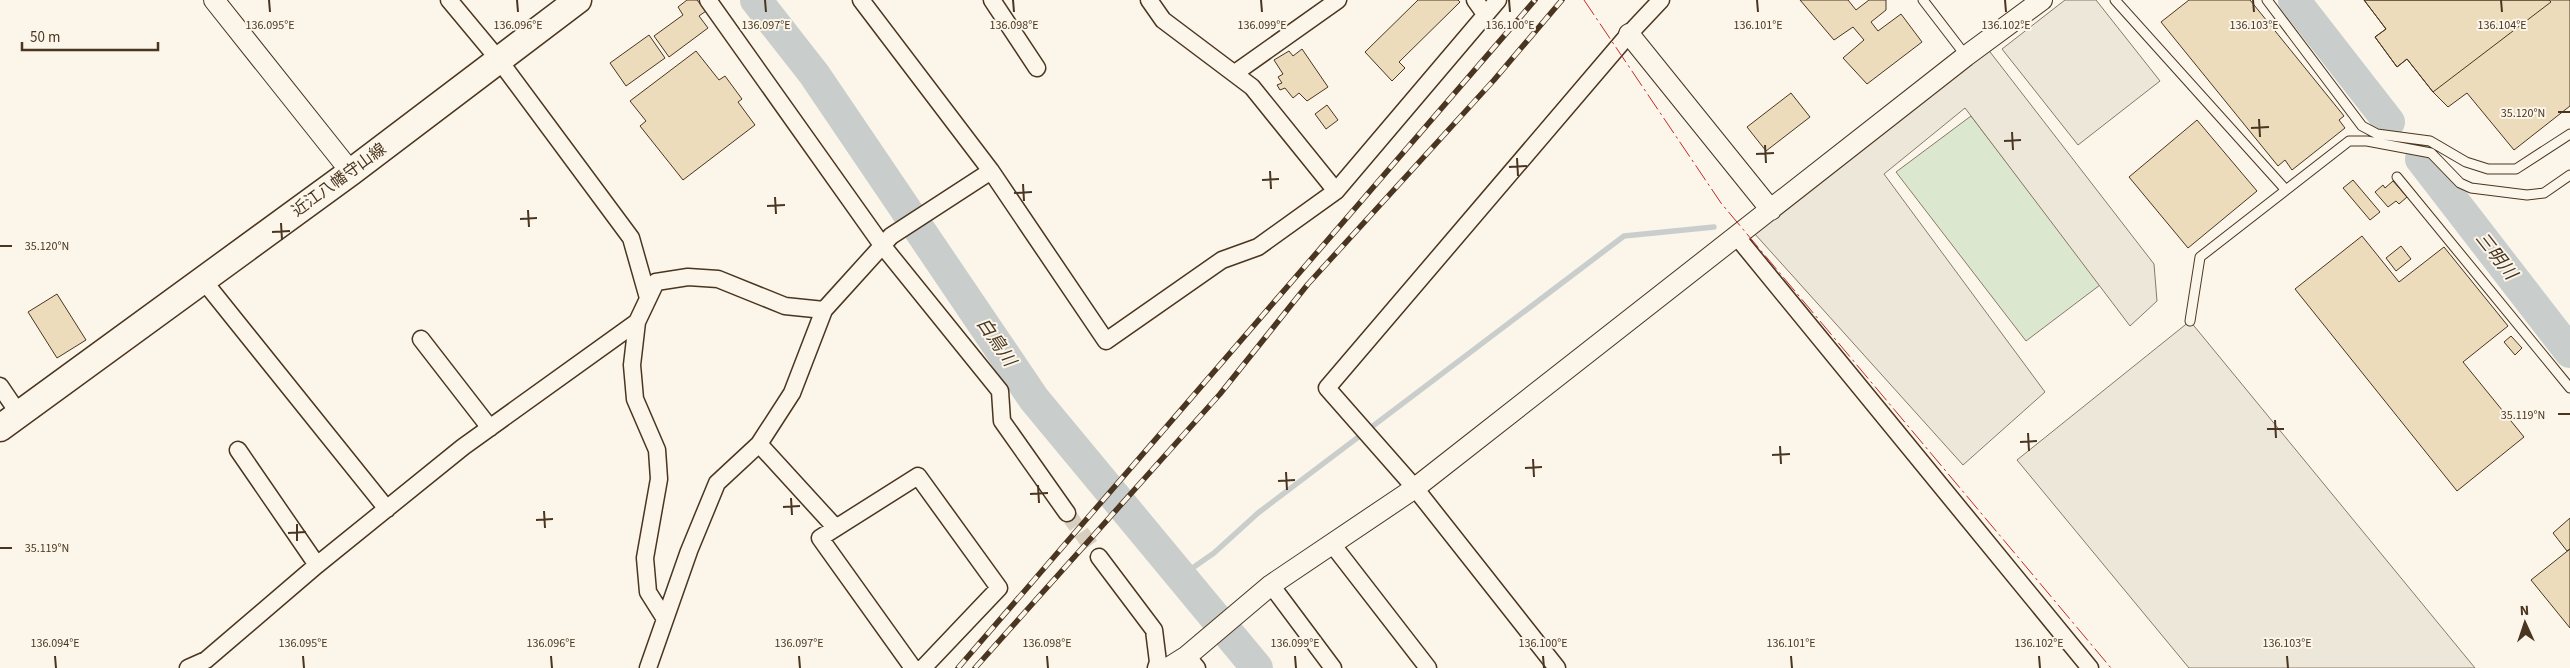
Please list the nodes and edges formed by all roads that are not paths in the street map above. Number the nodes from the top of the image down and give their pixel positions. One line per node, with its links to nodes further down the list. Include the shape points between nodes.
1 (214, 0): 24 (street)
2 (449, 0): 19 (street)
3 (578, 0): 19 (main road, 近江八幡守山線)
4 (708, 0): 31 (street)
5 (861, 0): 23 (street)
6 (992, 0): 20 (street)
7 (1149, 0): 21 (street, via 1163,20)
8 (1338, 0): 21 (street)
9 (1475, 0): 16 (street)
10 (1498, 0): 16 (street)
11 (1661, 0): 17 (street)
12 (1922, 0): 18 (lane)
13 (2042, 0): 18 (street)
14 (2115, 0): 27 (lane)
15 (2267, 0): 22 (lane, via 2362,126 2378,134 2430,141 2466,162 2488,169 2516,168)
16 (1485, 14): 28 (street)
17 (1629, 34): 29 (street); 44 (street, via 1327,388)
18 (1966, 56): 29 (street)
19 (499, 60): 24 (main road, 近江八幡守山線); 33 (street, via 631,238)
20 (1037, 68)
21 (1235, 73): 28 (street, via 1252,87)
22 (2570, 134)
23 (991, 171): 28 (street, via 1106,341 1222,260 1258,248); 31 (street)
24 (352, 172): 32 (main road, 近江八幡守山線)
25 (2570, 175): 27 (lane, via 2544,193 2470,188 2460,183 2431,153 2367,141 2349,141)
26 (2397, 177): 39 (lane)
27 (2285, 189): 35 (lane, via 2200,257)
28 (1336, 191)
29 (1771, 210): 30 (street)
30 (1737, 236): 44 (street); 64 (street)
31 (886, 240): 34 (street); 46 (street, via 1000,391 1002,422)
32 (203, 280): 40 (main road, 近江八幡守山線); 45 (street)
33 (648, 298): 34 (street, via 656,282 688,277 718,279 785,306); 36 (street)
34 (824, 310): 42 (street, via 792,393)
35 (2190, 321)
36 (637, 322): 41 (street); 52 (street, via 632,365 635,399 658,450 659,479 645,558 648,592)
37 (421, 339): 41 (street)
38 (0, 386): 40 (street)
39 (2570, 388)
40 (9, 421)
41 (490, 428): 45 (street)
42 (759, 444): 47 (street); 52 (street, via 717,483 688,551)
43 (238, 450): 50 (street)
44 (1415, 488): 48 (street); 63 (street)
45 (387, 509): 50 (street)
46 (1067, 513)
47 (835, 527): 57 (street, via 820,538); 58 (street, via 918,476 999,588)
48 (1332, 544): 51 (street); 62 (street)
49 (1099, 557): 59 (street, via 1154,630)
50 (316, 565): 54 (street)
51 (1271, 585): 53 (street); 61 (street)
52 (665, 619): 56 (street)
53 (1192, 662): 60 (street)
54 (209, 664): 55 (street)
55 (188, 668)
56 (648, 668)
57 (913, 668)
58 (923, 668)
59 (1156, 668)
60 (1168, 668)
61 (1333, 668)
62 (1428, 668)
63 (1557, 668)
64 (2090, 668)

